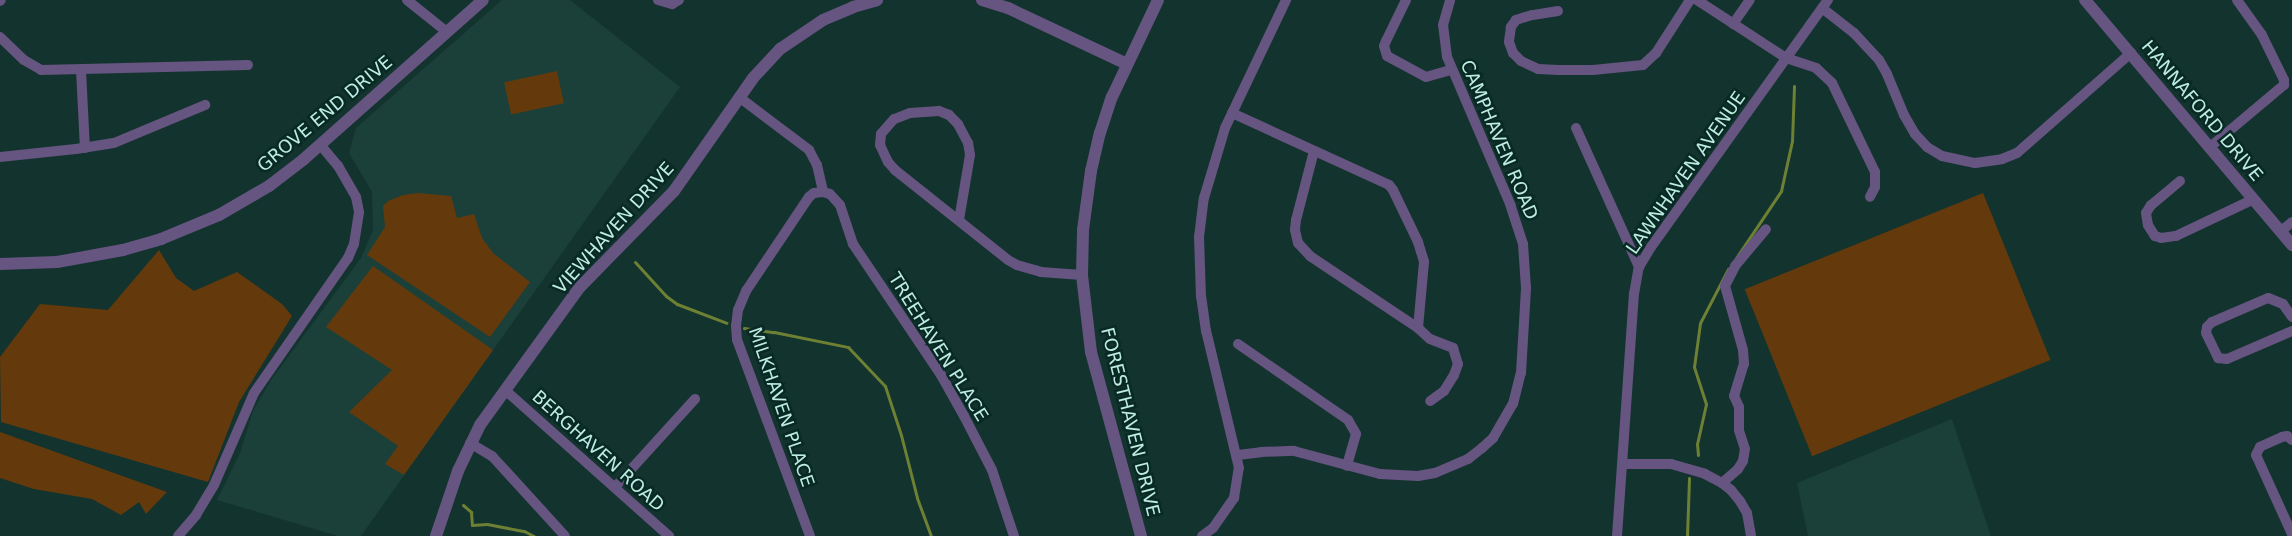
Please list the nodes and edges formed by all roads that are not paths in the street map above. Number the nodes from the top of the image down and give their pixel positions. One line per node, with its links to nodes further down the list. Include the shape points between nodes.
1 (407, 0): 19 (street)
2 (483, 0): 19 (street, GROVE END DRIVE)
3 (658, 0): 4 (street, via 672,4)
4 (679, 0)
5 (878, 0): 27 (street, VIEWHAVEN DRIVE, via 853,7 800,33 768,61)
6 (982, 0): 23 (street, via 1008,8)
7 (1158, 0): 23 (street, FORESTHAVEN DRIVE)
8 (1286, 0): 29 (street)
9 (1406, 0): 26 (street, via 1384,46 1387,56 1426,77)
10 (1450, 0): 26 (street, CAMPHAVEN ROAD, via 1443,38)
11 (1690, 0): 17 (street, via 1656,53 1643,65 1558,70 1538,69 1521,61 1509,42 1511,27 1516,20 1532,14)
12 (1697, 0): 18 (street)
13 (1750, 0): 18 (street)
14 (2086, 0): 21 (street, HANNAFORD DRIVE)
15 (2237, 0): 32 (street, via 2262,35 2284,85)
16 (1825, 4): 21 (street, via 1879,60 1914,134 1942,156 1968,162 1989,162 2017,152); 22 (street, LAWNHAVEN AVENUE)
17 (1558, 11)
18 (1733, 24): 22 (street)
19 (447, 32): 31 (street, GROVE END DRIVE)
20 (0, 37): 25 (street, via 32,66)
21 (2131, 53): 32 (street, HANNAFORD DRIVE)
22 (1786, 58): 38 (street, via 1816,68 1832,83 1875,172 1875,187); 46 (street, LAWNHAVEN AVENUE)
23 (1127, 64): 47 (street, FORESTHAVEN DRIVE, via 1100,133 1091,171 1083,230)
24 (248, 65): 25 (street)
25 (81, 70): 33 (street)
26 (1451, 70): 59 (street, CAMPHAVEN ROAD, via 1511,206 1523,244 1526,288 1517,391 1505,421 1493,438 1468,459 1452,467 1418,476 1380,474)
27 (739, 97): 37 (street, via 809,150 817,165); 52 (street, VIEWHAVEN DRIVE, via 674,191 580,287)
28 (205, 105): 33 (street, via 114,143)
29 (1232, 113): 34 (street); 57 (street, via 1219,144 1204,198 1199,259 1206,330)
30 (1576, 128): 46 (street)
31 (321, 146): 45 (street, GROVE END DRIVE, via 250,197 210,220 161,239 90,257); 63 (street, via 338,166 356,197 359,212 354,244 337,274 254,393 214,485)
32 (2210, 147): 39 (street, HANNAFORD DRIVE)
33 (85, 148): 35 (street)
34 (1314, 151): 49 (street, via 1389,185 1398,197 1424,262); 49 (street, via 1296,220 1298,242 1310,256)
35 (0, 157)
36 (2180, 181): 39 (street, via 2146,213 2148,226 2155,236 2176,236)
37 (820, 192): 67 (street, MILKHAVEN PLACE, via 809,197 796,214 746,291 736,326 737,340); 68 (street, TREEHAVEN PLACE, via 830,194 840,205 853,244 964,416 992,470)
38 (1870, 196)
39 (2254, 199): 43 (street, HANNAFORD DRIVE)
40 (959, 220): 40 (street, via 970,155 958,124 939,111 910,113 894,119 881,134 880,145 888,162); 47 (street, via 1017,265 1041,272)
41 (2292, 222): 43 (street)
42 (1766, 229): 60 (street, via 1734,266 1726,286 1743,350 1744,364 1734,396 1739,407 1739,430 1745,449 1738,469)
43 (2280, 231): 44 (street, HANNAFORD DRIVE)
44 (2292, 245)
45 (0, 264)
46 (1640, 267): 58 (street, LAWNHAVEN AVENUE, via 1634,294)
47 (1082, 275): 69 (street, FORESTHAVEN DRIVE, via 1093,361)
48 (2292, 317): 50 (street, via 2283,304 2268,298 2212,322 2206,333 2218,358 2227,360)
49 (1418, 328): 54 (street, via 1430,339 1450,346 1457,356 1458,364 1448,386)
50 (2292, 331)
51 (1238, 344): 59 (street, via 1348,420 1356,434)
52 (505, 390): 56 (street, VIEWHAVEN DRIVE); 61 (street, BERGHAVEN ROAD)
53 (694, 399): 61 (street)
54 (1430, 401)
55 (2292, 440): 62 (street, via 2282,436 2260,447 2256,455)
56 (470, 443): 64 (street, VIEWHAVEN DRIVE); 65 (street, via 492,456)
57 (1238, 455): 59 (street, CAMPHAVEN ROAD, via 1294,452); 70 (street, via 1234,498 1220,520)
58 (1623, 464): 60 (street, via 1671,464); 71 (street, LAWNHAVEN AVENUE)
59 (1347, 466)
60 (1722, 483): 72 (street, via 1740,501 1747,514)
61 (615, 487): 66 (street, BERGHAVEN ROAD)
62 (2292, 534)
63 (182, 535)
64 (436, 536)
65 (565, 536)
66 (669, 536)
67 (810, 536)
68 (1014, 536)
69 (1141, 536)
70 (1202, 536)
71 (1617, 536)
72 (1751, 536)

